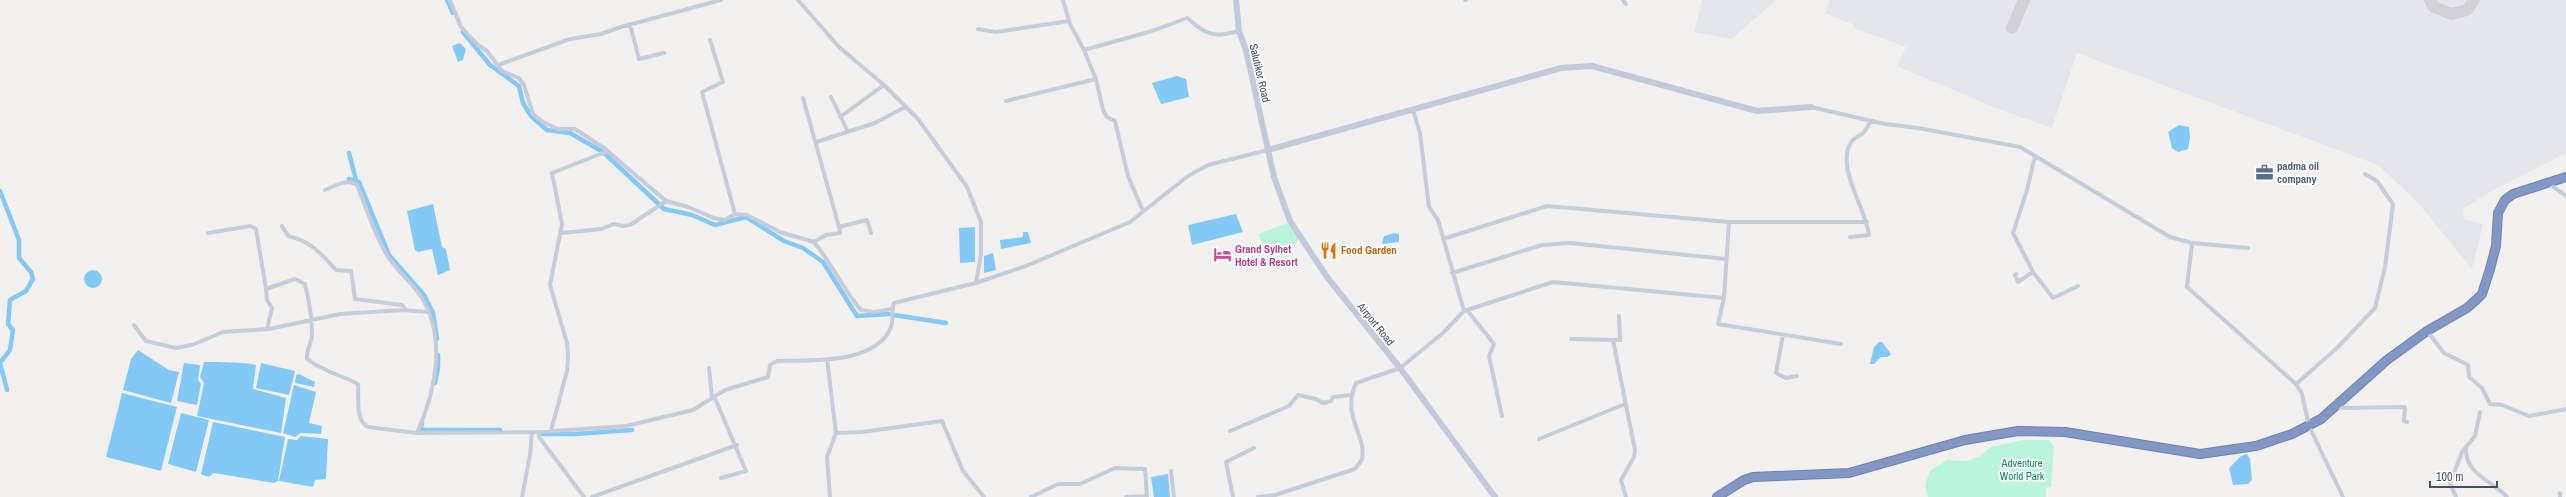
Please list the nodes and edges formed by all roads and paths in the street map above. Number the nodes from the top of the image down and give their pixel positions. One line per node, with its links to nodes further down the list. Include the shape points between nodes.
1 (450, 0): 15 (street, via 461,27)
2 (721, 0): 9 (street)
3 (798, 0): 17 (street, via 839,47)
4 (1064, 0): 8 (street)
5 (1236, 0): 11 (main road, Salutikor Road)
6 (1622, 0): 7 (street)
7 (1626, 4)
8 (1069, 22): 10 (street, via 996,32); 13 (street)
9 (630, 24): 14 (street, via 639,59); 15 (street, via 601,34 570,39)
10 (978, 29)
11 (1239, 31): 13 (street, via 1211,35 1187,18 1152,32); 28 (main road, Salutikor Road, via 1246,50)
12 (710, 40): 38 (street, via 723,82 702,92)
13 (1084, 50): 16 (street)
14 (664, 53)
15 (498, 65): 29 (street, via 502,71 518,78 524,85 533,114 558,129 575,130)
16 (1096, 79): 20 (street); 37 (street, via 1103,110 1107,117 1115,121 1128,176)
17 (884, 85): 21 (street); 24 (street)
18 (831, 97): 24 (street)
19 (803, 98): 27 (street)
20 (1006, 101)
21 (905, 107): 26 (street, via 879,121); 55 (street, via 918,119 970,194 981,222 981,254)
22 (1811, 107): 23 (main road, via 1758,111 1592,66 1560,68); 25 (street)
23 (1413, 110): 28 (main road); 47 (street, via 1420,133 1429,207 1438,220)
24 (840, 117): 26 (street)
25 (1870, 121): 30 (street, via 1994,141 2020,148); 40 (street, via 1863,133 1852,141 1847,152 1846,167)
26 (848, 132): 27 (street)
27 (816, 142): 42 (street)
28 (1268, 150): 37 (street, via 1208,165 1188,176); 74 (main road, Airport Road, via 1282,202 1294,227 1327,277)
29 (605, 152): 36 (street); 44 (street, via 552,173 561,210)
30 (2035, 156): 49 (street, via 2156,230); 52 (street, via 2028,190 2013,233)
31 (2365, 174): 76 (street, via 2379,182 2392,200 2393,209 2377,303 2337,348)
32 (2566, 177): 33 (highway)
33 (2548, 182): 35 (street); 67 (highway, via 2513,194 2505,200 2498,213 2496,246 2482,294 2467,308)
34 (325, 190): 62 (street, via 346,182 357,185 386,254 420,295)
35 (2566, 196)
36 (664, 202): 38 (street, via 725,220); 44 (street, via 630,225 614,224 601,229)
37 (1143, 211): 55 (street, via 1130,222)
38 (735, 214): 48 (street, via 755,217 780,232)
39 (1729, 222): 40 (street); 47 (street, via 1547,206); 51 (street)
40 (1867, 222): 46 (street, via 1869,236)
41 (282, 226): 60 (street, via 288,236 316,248 336,270 351,271 355,299 402,305)
42 (839, 227): 45 (street, via 867,220); 48 (street, via 840,232 826,235)
43 (208, 233): 57 (street, via 250,226 256,229)
44 (562, 233): 87 (street, via 550,285 568,343 568,357)
45 (871, 233)
46 (1850, 237)
47 (1443, 239): 53 (street)
48 (814, 242): 59 (street, via 831,263 846,293 861,310 874,312)
49 (2192, 243): 50 (street); 76 (street, via 2187,287)
50 (2248, 248)
51 (1726, 259): 53 (street, via 1570,243 1542,245); 58 (street)
52 (2033, 272): 54 (street, via 2018,282); 56 (street, via 2053,298)
53 (1452, 273): 61 (street)
54 (2016, 274)
55 (976, 283): 59 (street, via 905,299 894,303)
56 (2078, 286)
57 (266, 289): 64 (street, via 295,279 305,284); 66 (street, via 267,300 272,308)
58 (1724, 298): 61 (street, via 1553,282); 68 (street, via 1718,324)
59 (891, 309): 72 (street, via 891,327 878,344 853,356)
60 (406, 310): 62 (street); 64 (street, via 340,314)
61 (1466, 310): 74 (street, via 1443,333); 83 (street, via 1494,344 1489,356)
62 (427, 312): 90 (street, via 434,329 435,373)
63 (1619, 316): 70 (street, via 1620,340)
64 (311, 320): 66 (street); 90 (street, via 312,336 306,351 307,359 319,368 358,384 360,420 363,425)
65 (134, 325): 66 (street, via 146,341 176,348 192,345 222,332)
66 (267, 329)
67 (2427, 332): 80 (highway, via 2387,360); 81 (street, via 2444,353 2468,365 2469,377 2482,388 2490,404 2502,405 2529,416)
68 (1783, 334): 71 (street); 75 (street, via 1776,373 1786,378)
69 (1571, 339): 70 (street)
70 (1613, 340): 79 (street)
71 (1841, 344)
72 (827, 359): 78 (street, via 773,362 768,377); 91 (street)
73 (709, 368): 78 (street)
74 (1400, 368): 77 (street, via 1356,384); 109 (main road, Airport Road)
75 (1797, 376)
76 (2296, 384): 85 (street, via 2302,394)
77 (1352, 395): 86 (street, via 1333,397 1331,401 1324,403 1298,395 1289,406); 108 (street, via 1352,421 1362,448 1362,460 1355,469 1274,495)
78 (713, 397): 87 (street, via 697,408 645,423 611,428); 93 (street)
79 (1625, 404): 92 (street); 110 (street, via 1635,450 1634,458 1621,480)
80 (2335, 406): 84 (street, via 2405,407 2404,421); 85 (highway)
81 (2566, 409)
82 (2480, 412): 94 (street, via 2475,436)
83 (1502, 416)
84 (2407, 422)
85 (2309, 426): 111 (highway, via 2256,446 2200,454 2065,432 2018,431 1965,440 1849,473 1753,478 1744,480); 112 (street)
86 (1230, 430)
87 (551, 431): 89 (street)
88 (532, 432): 89 (street); 90 (street); 98 (street)
89 (539, 432): 99 (street, via 539,437)
90 (417, 433)
91 (836, 433): 101 (street, via 827,457); 102 (street, via 942,421 963,471)
92 (1539, 439)
93 (737, 445): 97 (street, via 746,471); 100 (street)
94 (2466, 447): 113 (street, via 2450,483); 114 (street, via 2468,463 2475,472)
95 (1254, 448): 107 (street, via 1226,462)
96 (1171, 471): 106 (street)
97 (721, 478)
98 (522, 497)
99 (584, 497)
100 (592, 497)
101 (830, 497)
102 (984, 497)
103 (1031, 497): 105 (street, via 1058,484 1080,484 1115,468 1145,469)
104 (1126, 497): 105 (street)
105 (1146, 497)
106 (1174, 497)
107 (1232, 497)
108 (1258, 497)
109 (1495, 497)
110 (1626, 497)
111 (1717, 497)
112 (2343, 497)
113 (2456, 497)
114 (2507, 497)

